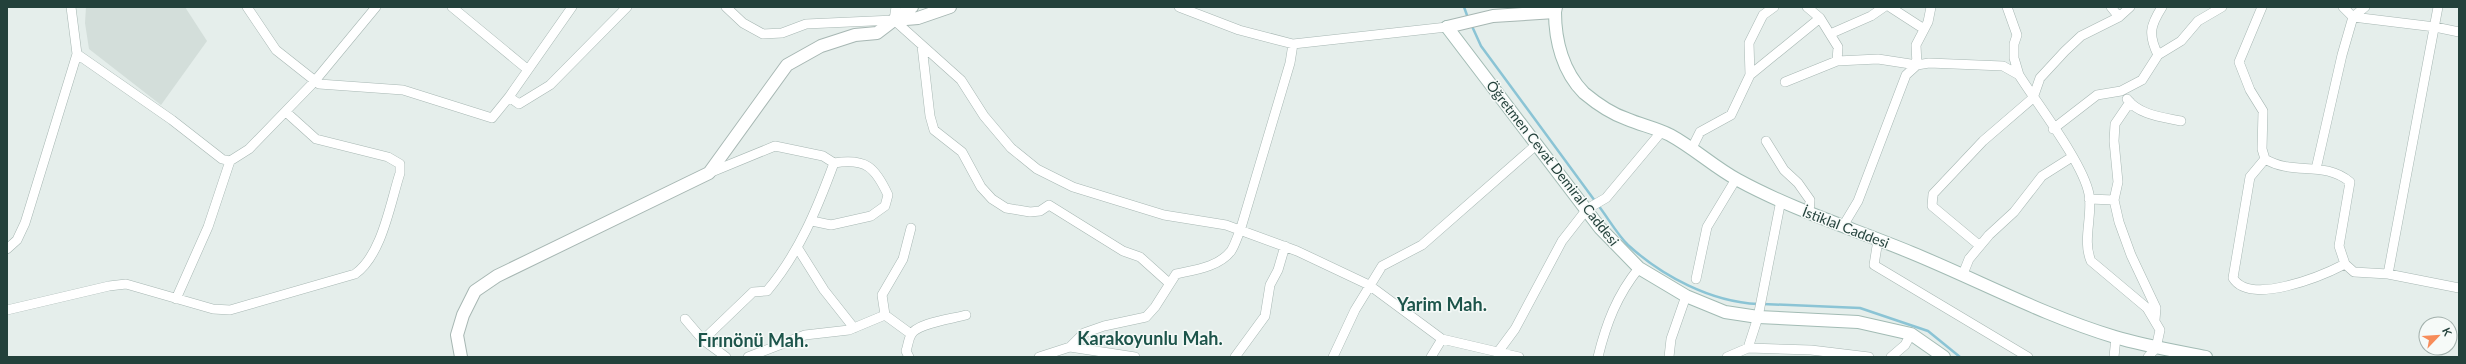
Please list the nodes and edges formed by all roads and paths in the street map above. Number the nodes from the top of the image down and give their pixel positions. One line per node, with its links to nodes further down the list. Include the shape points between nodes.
1 (71, 7): 38 (street)
2 (247, 7): 45 (street, via 276,50)
3 (376, 7): 45 (street)
4 (452, 7): 42 (street)
5 (572, 7): 42 (street)
6 (626, 7): 48 (street, via 550,85 519,104)
7 (726, 7): 30 (street, via 743,23 763,34 782,32 806,24)
8 (896, 7): 30 (street)
9 (912, 7): 30 (main road)
10 (950, 7): 30 (main road, via 918,18)
11 (1179, 7): 36 (street, via 1239,30)
12 (1774, 7): 43 (street, via 1763,15 1749,43)
13 (1807, 7): 29 (street)
14 (1884, 7): 35 (street, via 1871,16)
15 (1890, 7): 33 (street)
16 (1931, 7): 33 (street)
17 (2007, 7): 44 (street, via 2017,35 2014,58)
18 (2111, 7): 27 (street)
19 (2130, 7): 27 (street)
20 (2162, 7): 39 (street, via 2154,21 2150,39)
21 (2222, 7): 39 (street, via 2198,21 2181,41)
22 (2262, 7): 59 (street, via 2239,62 2250,90 2263,111 2262,149)
23 (2343, 7): 28 (street)
24 (2365, 7): 28 (street)
25 (2438, 7): 31 (street)
26 (1556, 9): 32 (main road, via 1493,16); 54 (main road, İstiklal Caddesi, via 1555,34 1570,76 1600,105 1625,119)
27 (2119, 17): 49 (street, via 2081,36 2065,51 2040,78)
28 (2353, 17): 31 (street); 62 (street)
29 (1820, 18): 35 (street); 43 (street)
30 (894, 20): 37 (street); 63 (main road, via 877,33 855,35 821,46 787,65)
31 (2435, 26): 34 (street); 82 (street)
32 (1447, 27): 36 (street); 56 (main road, Öğretmen Cevat Demiral Caddesi)
33 (1924, 29): 41 (street, via 1916,45)
34 (2459, 32)
35 (1830, 34): 40 (street, via 1838,47)
36 (1293, 44): 73 (street, via 1290,63)
37 (922, 46): 73 (street, via 960,80 984,116 1011,148 1037,169 1074,187 1149,210); 84 (street, via 934,130 962,152 981,187 992,199 1006,208 1030,212 1040,211 1049,205 1123,251 1140,257)
38 (77, 54): 60 (street, via 172,120 222,160); 78 (street, via 25,223 17,240)
39 (2158, 55): 47 (street, via 2142,80)
40 (1837, 61): 41 (street, via 1878,59); 46 (street)
41 (1916, 65): 44 (street, via 1928,63 2003,66); 71 (street, via 1906,75 1858,201)
42 (527, 69): 48 (street)
43 (1750, 75): 57 (street, via 1731,115 1700,132)
44 (2019, 75): 49 (street)
45 (314, 82): 48 (street, via 324,85 403,90 492,118); 51 (street)
46 (1785, 82)
47 (2121, 91): 50 (street); 53 (street, via 2097,95)
48 (509, 97)
49 (2034, 98): 53 (street); 76 (street, via 1983,141 1933,194 1932,206)
50 (2130, 102): 52 (street, via 2133,107 2157,116); 67 (street, via 2115,124 2118,182)
51 (286, 112): 60 (street, via 248,149); 88 (street, via 316,139 388,158 400,164 400,173 374,254 365,267 355,274 230,310 213,309)
52 (2181, 121)
53 (2053, 129): 58 (street)
54 (1662, 131): 57 (main road, İstiklal Caddesi); 68 (street, via 1606,198)
55 (1766, 141): 69 (street, via 1784,170 1798,183 1810,200)
56 (1536, 145): 68 (main road, Öğretmen Cevat Demiral Caddesi); 85 (street, via 1422,246 1382,266)
57 (1692, 148): 64 (main road, İstiklal Caddesi)
58 (2072, 157): 65 (street, via 2082,172); 76 (street, via 2042,176 2014,212)
59 (2265, 160): 62 (street, via 2275,166); 79 (street, via 2250,176 2233,278 2236,284 2249,290 2278,288 2333,271)
60 (230, 161): 88 (street, via 208,227)
61 (834, 163): 63 (street, via 824,156 775,146); 70 (street); 70 (street, via 852,160 872,168 888,195 886,206 871,216 831,226)
62 (2316, 169): 79 (street, via 2339,173 2350,182 2339,246)
63 (709, 173): 105 (main road, via 497,276 475,291 462,315 457,335)
64 (1736, 179): 66 (main road, İstiklal Caddesi); 83 (street, via 1707,227)
65 (2089, 199): 67 (street); 94 (street, via 2086,250 2091,261 2148,308)
66 (1781, 200): 69 (main road, İstiklal Caddesi); 90 (street)
67 (2114, 200): 94 (street, via 2131,255 2156,308)
68 (1587, 209): 80 (main road, Öğretmen Cevat Demiral Caddesi, via 1600,228); 104 (street, via 1562,241 1515,329)
69 (1809, 213): 71 (main road, İstiklal Caddesi)
70 (812, 221): 77 (street)
71 (1843, 226): 74 (main road, İstiklal Caddesi)
72 (912, 228): 91 (street, via 903,258 882,295)
73 (1240, 230): 75 (street); 84 (street, via 1231,251 1199,270 1176,274)
74 (1878, 240): 81 (main road, İstiklal Caddesi); 121 (street, via 1874,265)
75 (1285, 246): 85 (street); 111 (street, via 1278,270 1270,285 1265,316)
76 (1980, 246): 81 (street, via 1969,259)
77 (798, 247): 95 (street, via 824,290); 100 (street, via 766,291 753,292)
78 (7, 249)
79 (2345, 264): 82 (street, via 2354,272)
80 (1639, 268): 87 (main road, Öğretmen Cevat Demiral Caddesi); 115 (street, via 1614,306)
81 (1963, 274): 98 (main road, İstiklal Caddesi, via 2025,303)
82 (2388, 274): 86 (street)
83 (1696, 278)
84 (1169, 282): 101 (street, via 1155,307 1146,317 1084,333)
85 (1370, 285): 99 (street); 112 (street)
86 (2459, 288)
87 (1686, 296): 90 (main road, Öğretmen Cevat Demiral Caddesi, via 1725,312); 116 (street, via 1671,339)
88 (176, 299): 89 (street, via 126,284)
89 (7, 310)
90 (1758, 314): 97 (main road, Öğretmen Cevat Demiral Caddesi, via 1858,322); 102 (street)
91 (885, 315): 95 (street); 96 (street)
92 (966, 315): 96 (street, via 926,323)
93 (684, 318): 100 (street)
94 (2155, 320): 103 (street, via 2160,330)
95 (854, 328): 107 (street, via 805,334)
96 (911, 334): 108 (street, via 906,350)
97 (1911, 334): 119 (street, via 1905,345); 120 (main road, Öğretmen Cevat Demiral Caddesi)
98 (2116, 337): 103 (main road, İstiklal Caddesi); 122 (street)
99 (1442, 339): 104 (street); 113 (street)
100 (703, 340): 106 (street)
101 (1070, 347): 109 (street); 110 (street)
102 (1748, 348): 117 (street); 118 (street, via 1811,350)
103 (2156, 348): 123 (street); 124 (main road, İstiklal Caddesi)
104 (1498, 352): 114 (street)
105 (461, 357)
106 (726, 357)
107 (748, 357)
108 (909, 357)
109 (1040, 357)
110 (1134, 357)
111 (1236, 357)
112 (1333, 357)
113 (1431, 357)
114 (1519, 357)
115 (1598, 357)
116 (1669, 357)
117 (1727, 357)
118 (1869, 357)
119 (1891, 357)
120 (1944, 357)
121 (2028, 357)
122 (2114, 357)
123 (2148, 357)
124 (2206, 357)

